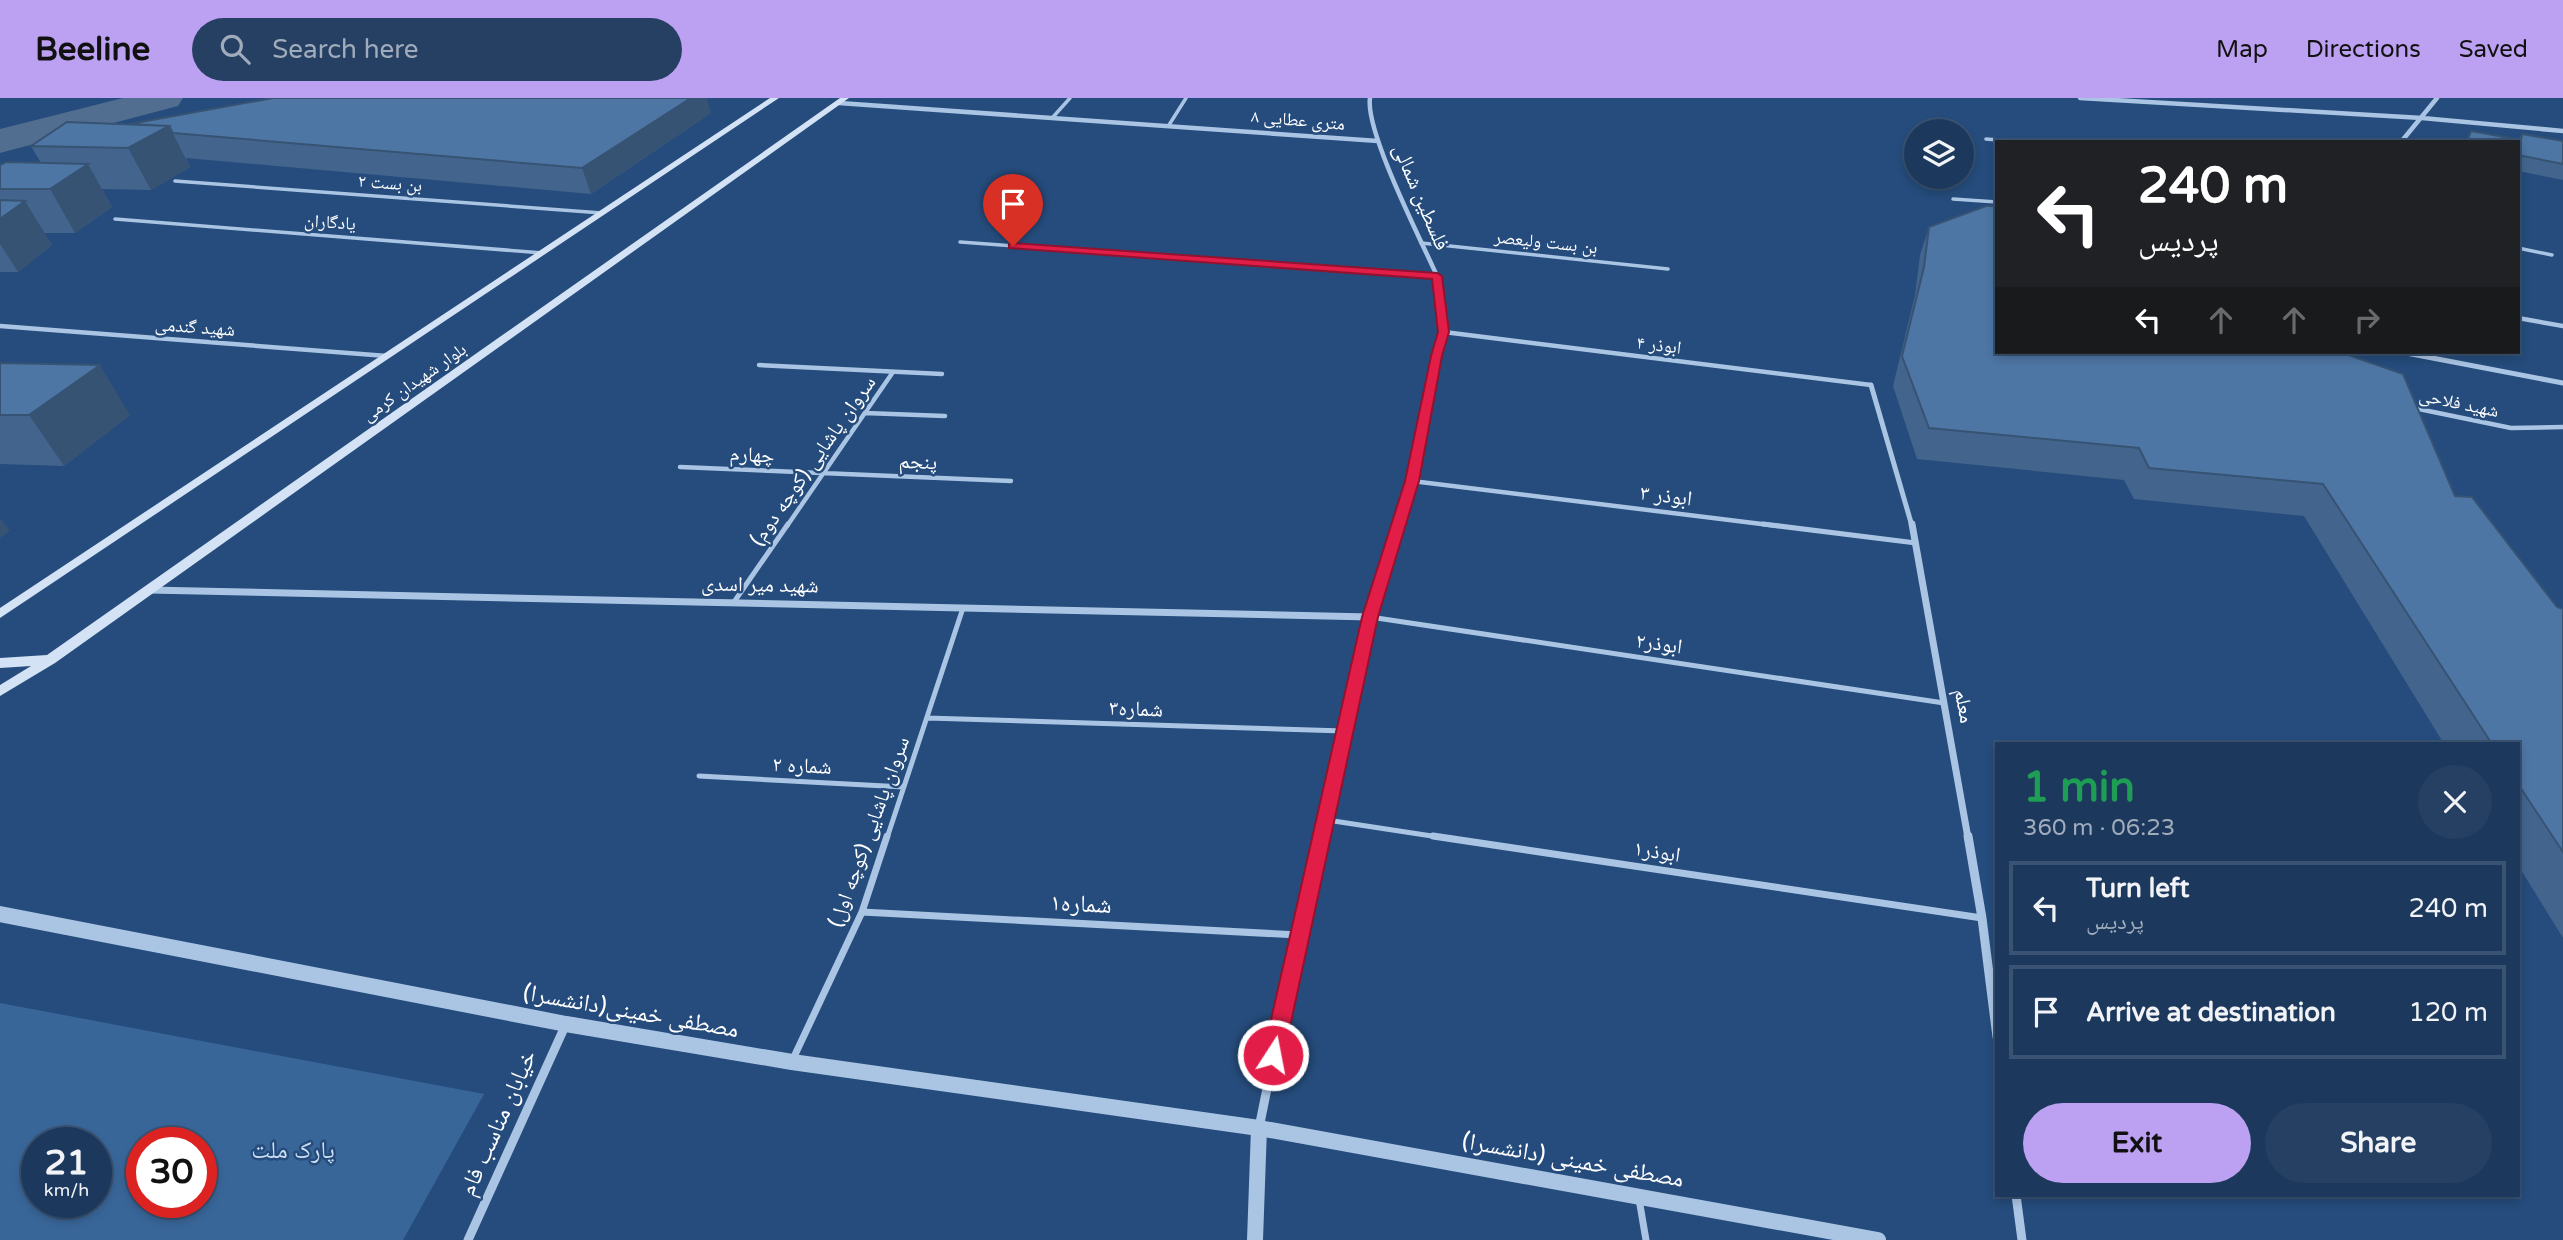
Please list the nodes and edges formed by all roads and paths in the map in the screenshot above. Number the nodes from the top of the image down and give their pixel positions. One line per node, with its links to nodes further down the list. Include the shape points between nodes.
1 (775, 98): 20 (main road, بلوار شهیدان کرمی)
2 (1070, 98): 9 (lane)
3 (1186, 98): 11 (lane)
4 (1370, 98): 16 (street, فلسطین شمالی, via 1368,111)
5 (2080, 98): 8 (street)
6 (2437, 98): 10 (street)
7 (842, 100): 9 (street, ۸ متری عطایی); 49 (main road, بلوار شهیدان کرمی)
8 (2146, 100): 10 (street)
9 (1054, 117): 11 (street, ۸ متری عطایی)
10 (2422, 118): 12 (street); 15 (street)
11 (1169, 125): 16 (street, ۸ متری عطایی)
12 (2563, 131)
13 (1986, 139): 14 (lane)
14 (1999, 140)
15 (2402, 140)
16 (1378, 141): 23 (street, فلسطین شمالی)
17 (176, 181): 20 (lane, بن بست ۲)
18 (1953, 199): 19 (lane)
19 (1995, 202)
20 (602, 214): 25 (main road, بلوار شهیدان کرمی)
21 (114, 219): 25 (lane, یادگاران)
22 (960, 242): 28 (lane)
23 (1421, 243): 27 (lane, بن بست ولیعصر); 28 (street, فلسطین شمالی)
24 (2520, 248): 26 (lane)
25 (543, 253): 34 (main road, بلوار شهیدان کرمی)
26 (2552, 255)
27 (1668, 270)
28 (1437, 276): 32 (street, فلسطین شمالی)
29 (2520, 318): 31 (lane)
30 (0, 326): 34 (lane, شهید گندمی)
31 (2563, 326)
32 (1444, 332): 39 (lane, ابوذر ۴); 47 (street, فلسطین شمالی)
33 (2411, 354): 38 (street)
34 (387, 356): 52 (main road, بلوار شهیدان کرمی)
35 (759, 365): 36 (lane)
36 (893, 372): 37 (lane); 41 (lane, سروان پاشایی (کوچه دوم))
37 (942, 374)
38 (2563, 383)
39 (1871, 385): 48 (street, معلم)
40 (2404, 405): 43 (lane, شهید فلاحی, via 2511,428)
41 (865, 413): 42 (lane); 45 (lane, سروان پاشایی (کوچه دوم))
42 (945, 416)
43 (2563, 427)
44 (680, 467): 45 (lane, چهارم)
45 (823, 474): 46 (lane, پنجم); 50 (lane, سروان پاشایی (کوچه دوم))
46 (1011, 481)
47 (1412, 481): 48 (lane, ابوذر ۳); 53 (street, فلسطین شمالی)
48 (1917, 543): 57 (street, معلم)
49 (149, 590): 50 (street, شهید میر اسدی); 54 (main road, بلوار شهیدان کرمی)
50 (734, 602): 51 (street, شهید میر اسدی)
51 (963, 608): 53 (street, شهید میر اسدی); 58 (lane, سروان پاشایی (کوچه اول))
52 (0, 614)
53 (1370, 617): 57 (lane, ابوذر۲); 59 (street, فلسطین شمالی)
54 (50, 660): 55 (main road); 56 (main road, بلوار شهیدان کرمی)
55 (0, 663)
56 (0, 691)
57 (1944, 703): 65 (street, معلم)
58 (928, 718): 59 (lane, شماره۳); 61 (lane, سروان پاشایی (کوچه اول))
59 (1344, 731): 62 (street, فلسطین شمالی)
60 (699, 776): 61 (lane, شماره ۲)
61 (904, 787): 63 (lane, سروان پاشایی (کوچه اول))
62 (1327, 820): 65 (lane, ابوذر۱); 66 (street, فلسطین شمالی)
63 (862, 912): 66 (lane, شماره۱); 69 (lane, سروان پاشایی (کوچه اول))
64 (0, 914): 68 (street, (دانشسرا)مصطفی خمینی)
65 (1982, 918): 67 (street, معلم)
66 (1298, 934): 70 (street, فلسطین شمالی)
67 (1995, 1021)
68 (566, 1024): 69 (street, (دانشسرا)مصطفی خمینی); 73 (street, خیابان مناسب فام)
69 (792, 1062): 70 (street, (دانشسرا)مصطفی خمینی)
70 (1259, 1128): 71 (street, مصطفی خمینی (دانشسرا)); 74 (street)
71 (1638, 1196): 75 (lane); 76 (street, مصطفی خمینی (دانشسرا))
72 (2016, 1197): 77 (street)
73 (468, 1240)
74 (1255, 1240)
75 (1646, 1240)
76 (1878, 1240)
77 (2022, 1240)

